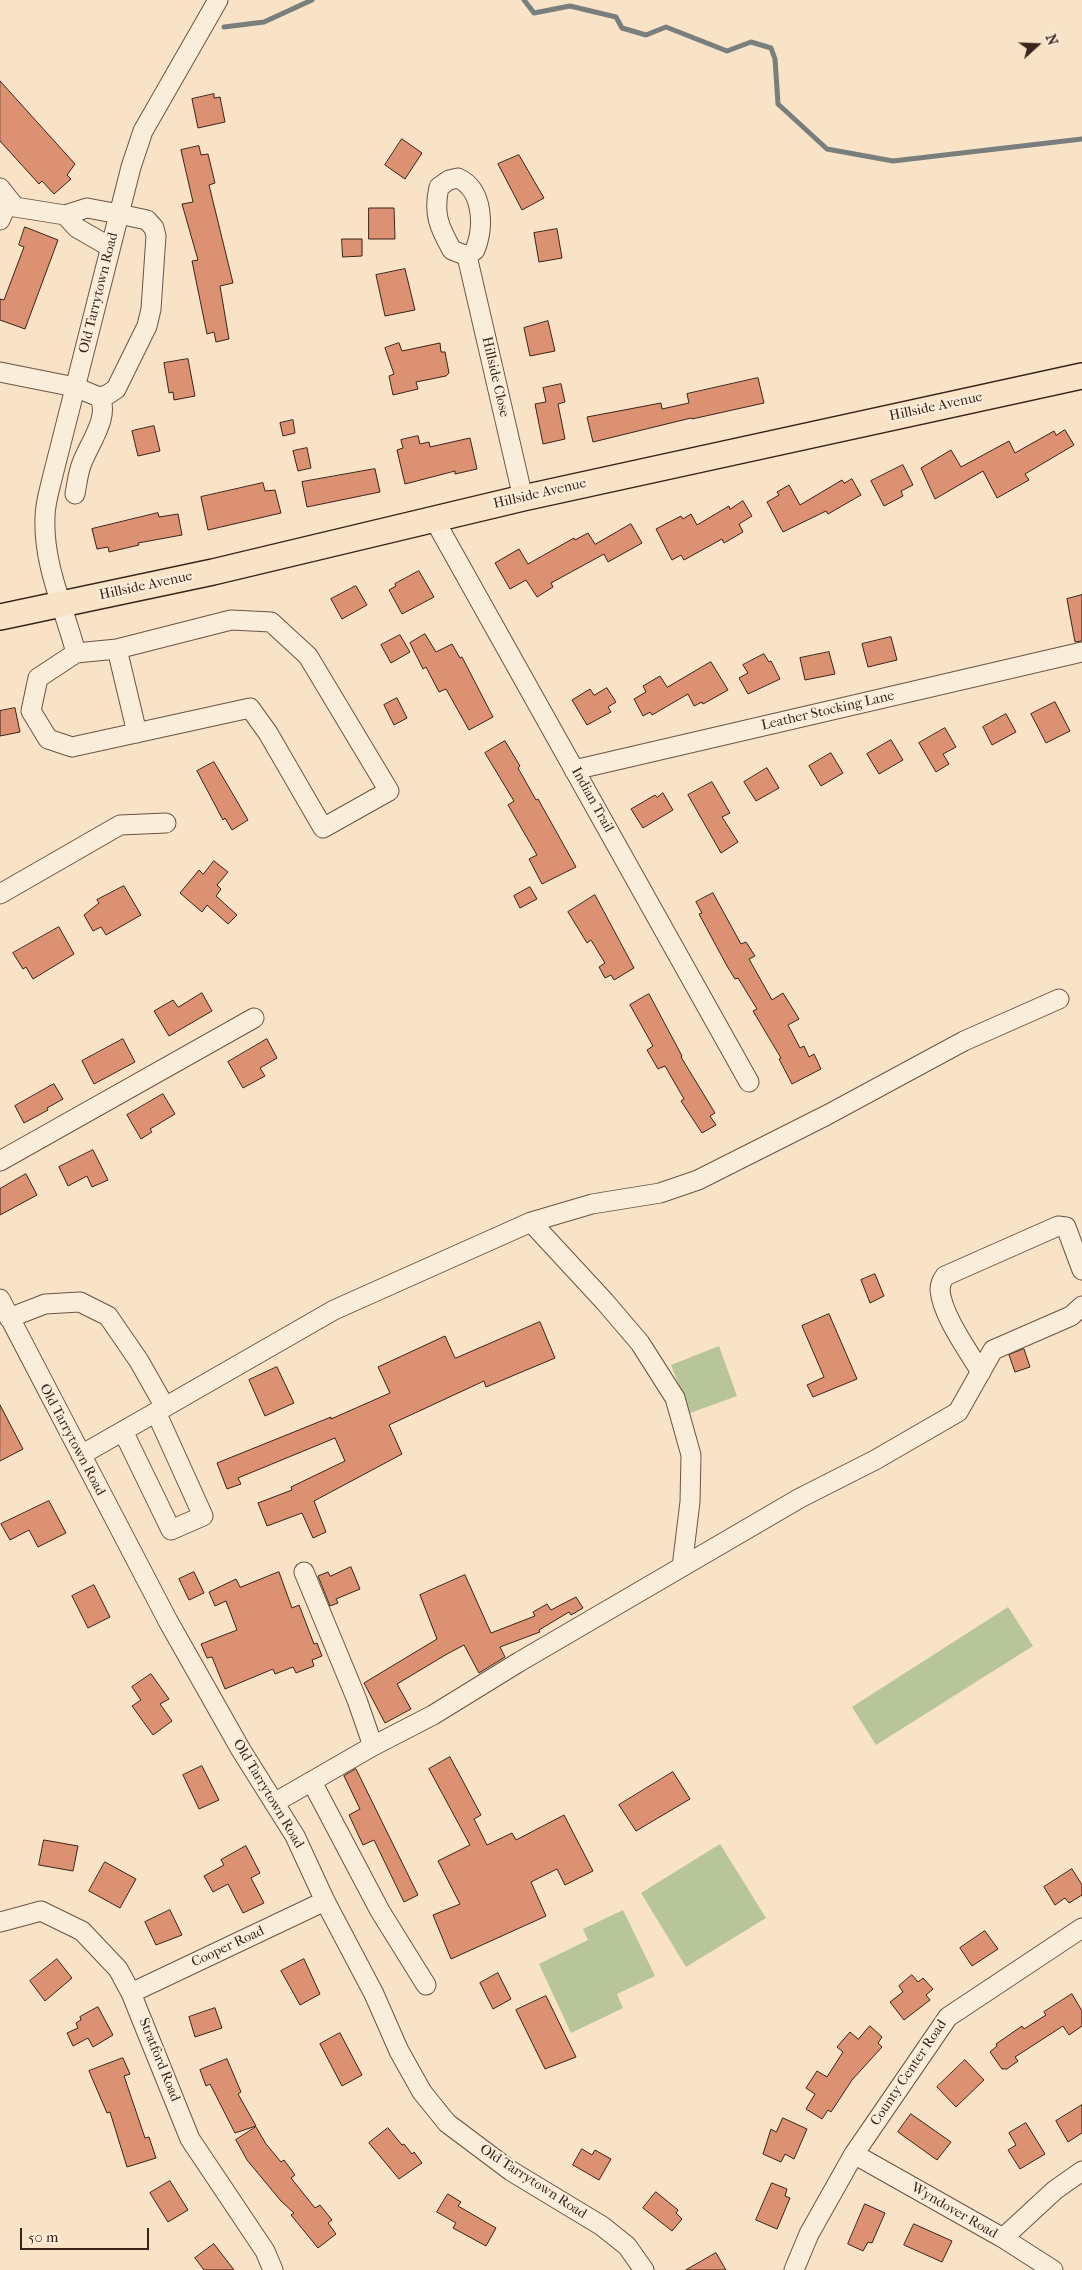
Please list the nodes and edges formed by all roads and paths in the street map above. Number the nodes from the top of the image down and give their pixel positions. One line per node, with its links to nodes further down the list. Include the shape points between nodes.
1 (218, 0): 3 (street, Old Tarrytown Road, via 143,131 130,166)
2 (5, 194): 4 (street, via 15,207); 5 (street)
3 (119, 214): 4 (street, via 87,208); 6 (street, Old Tarrytown Road); 11 (street, via 147,220 154,228 151,309 147,326 116,389)
4 (65, 215): 6 (street, via 77,228)
5 (0, 220)
6 (110, 247): 10 (street, Old Tarrytown Road)
7 (468, 256): 13 (street, Hillside Close)
8 (0, 372): 10 (street)
9 (1082, 376): 13 (main road, Hillside Avenue)
10 (75, 387): 11 (street); 15 (street, Old Tarrytown Road, via 45,516 51,575)
11 (99, 396): 12 (street, via 103,402 101,417 81,465)
12 (75, 494)
13 (523, 498): 14 (main road, Hillside Avenue)
14 (434, 519): 15 (main road, Hillside Avenue, via 213,572); 21 (street, Indian Trail)
15 (60, 604): 16 (main road, Hillside Avenue); 19 (street, Old Tarrytown Road)
16 (0, 618)
17 (117, 649): 19 (street); 20 (street); 20 (street, via 231,620 271,622 308,656 389,791 323,828 250,708)
18 (1082, 652): 21 (street, Leather Stocking Lane)
19 (76, 653): 20 (street, via 38,678 31,711 48,739 72,747)
20 (137, 733)
21 (574, 770): 26 (street, Indian Trail)
22 (166, 823): 23 (street, via 120,825)
23 (0, 894)
24 (1059, 999): 28 (street, via 964,1041 698,1180 660,1193 592,1204)
25 (254, 1018): 27 (street)
26 (749, 1082)
27 (0, 1161)
28 (531, 1222): 34 (street, via 334,1310); 37 (street, via 640,1343 675,1398 691,1455 690,1502)
29 (1082, 1270): 33 (street, via 1066,1227 1058,1226 945,1276 940,1291 947,1312)
30 (0, 1300): 32 (street, Old Tarrytown Road)
31 (1082, 1306): 33 (street, via 1071,1316 994,1350)
32 (9, 1318): 34 (street, via 46,1304 80,1302 108,1316 139,1361); 36 (street, Old Tarrytown Road)
33 (981, 1372): 37 (street, via 958,1412)
34 (161, 1410): 35 (street); 35 (street, via 203,1516 171,1530)
35 (123, 1431): 36 (street)
36 (81, 1455): 41 (street, Old Tarrytown Road, via 168,1621)
37 (682, 1567): 39 (street, via 434,1714)
38 (304, 1572): 39 (street)
39 (373, 1746): 40 (street)
40 (312, 1782): 41 (street); 45 (street, via 380,1911)
41 (274, 1803): 42 (street, Old Tarrytown Road, via 295,1836)
42 (325, 1901): 46 (street, Cooper Road); 51 (street, Old Tarrytown Road, via 374,1994 399,2051 422,2092 447,2123 511,2171 608,2231 627,2246)
43 (0, 1922): 46 (street, Stratford Road, via 41,1911 82,1930 118,1969)
44 (1082, 1928): 47 (street, County Center Road, via 948,2017)
45 (426, 1985)
46 (131, 1993): 50 (street, Stratford Road, via 190,2139 265,2251)
47 (854, 2154): 49 (street, Wyndover Road); 52 (street, County Center Road, via 809,2234)
48 (1082, 2171): 49 (street, via 1055,2190)
49 (1002, 2238): 53 (street, Wyndover Road)
50 (273, 2270)
51 (644, 2270)
52 (794, 2270)
53 (1052, 2270)

